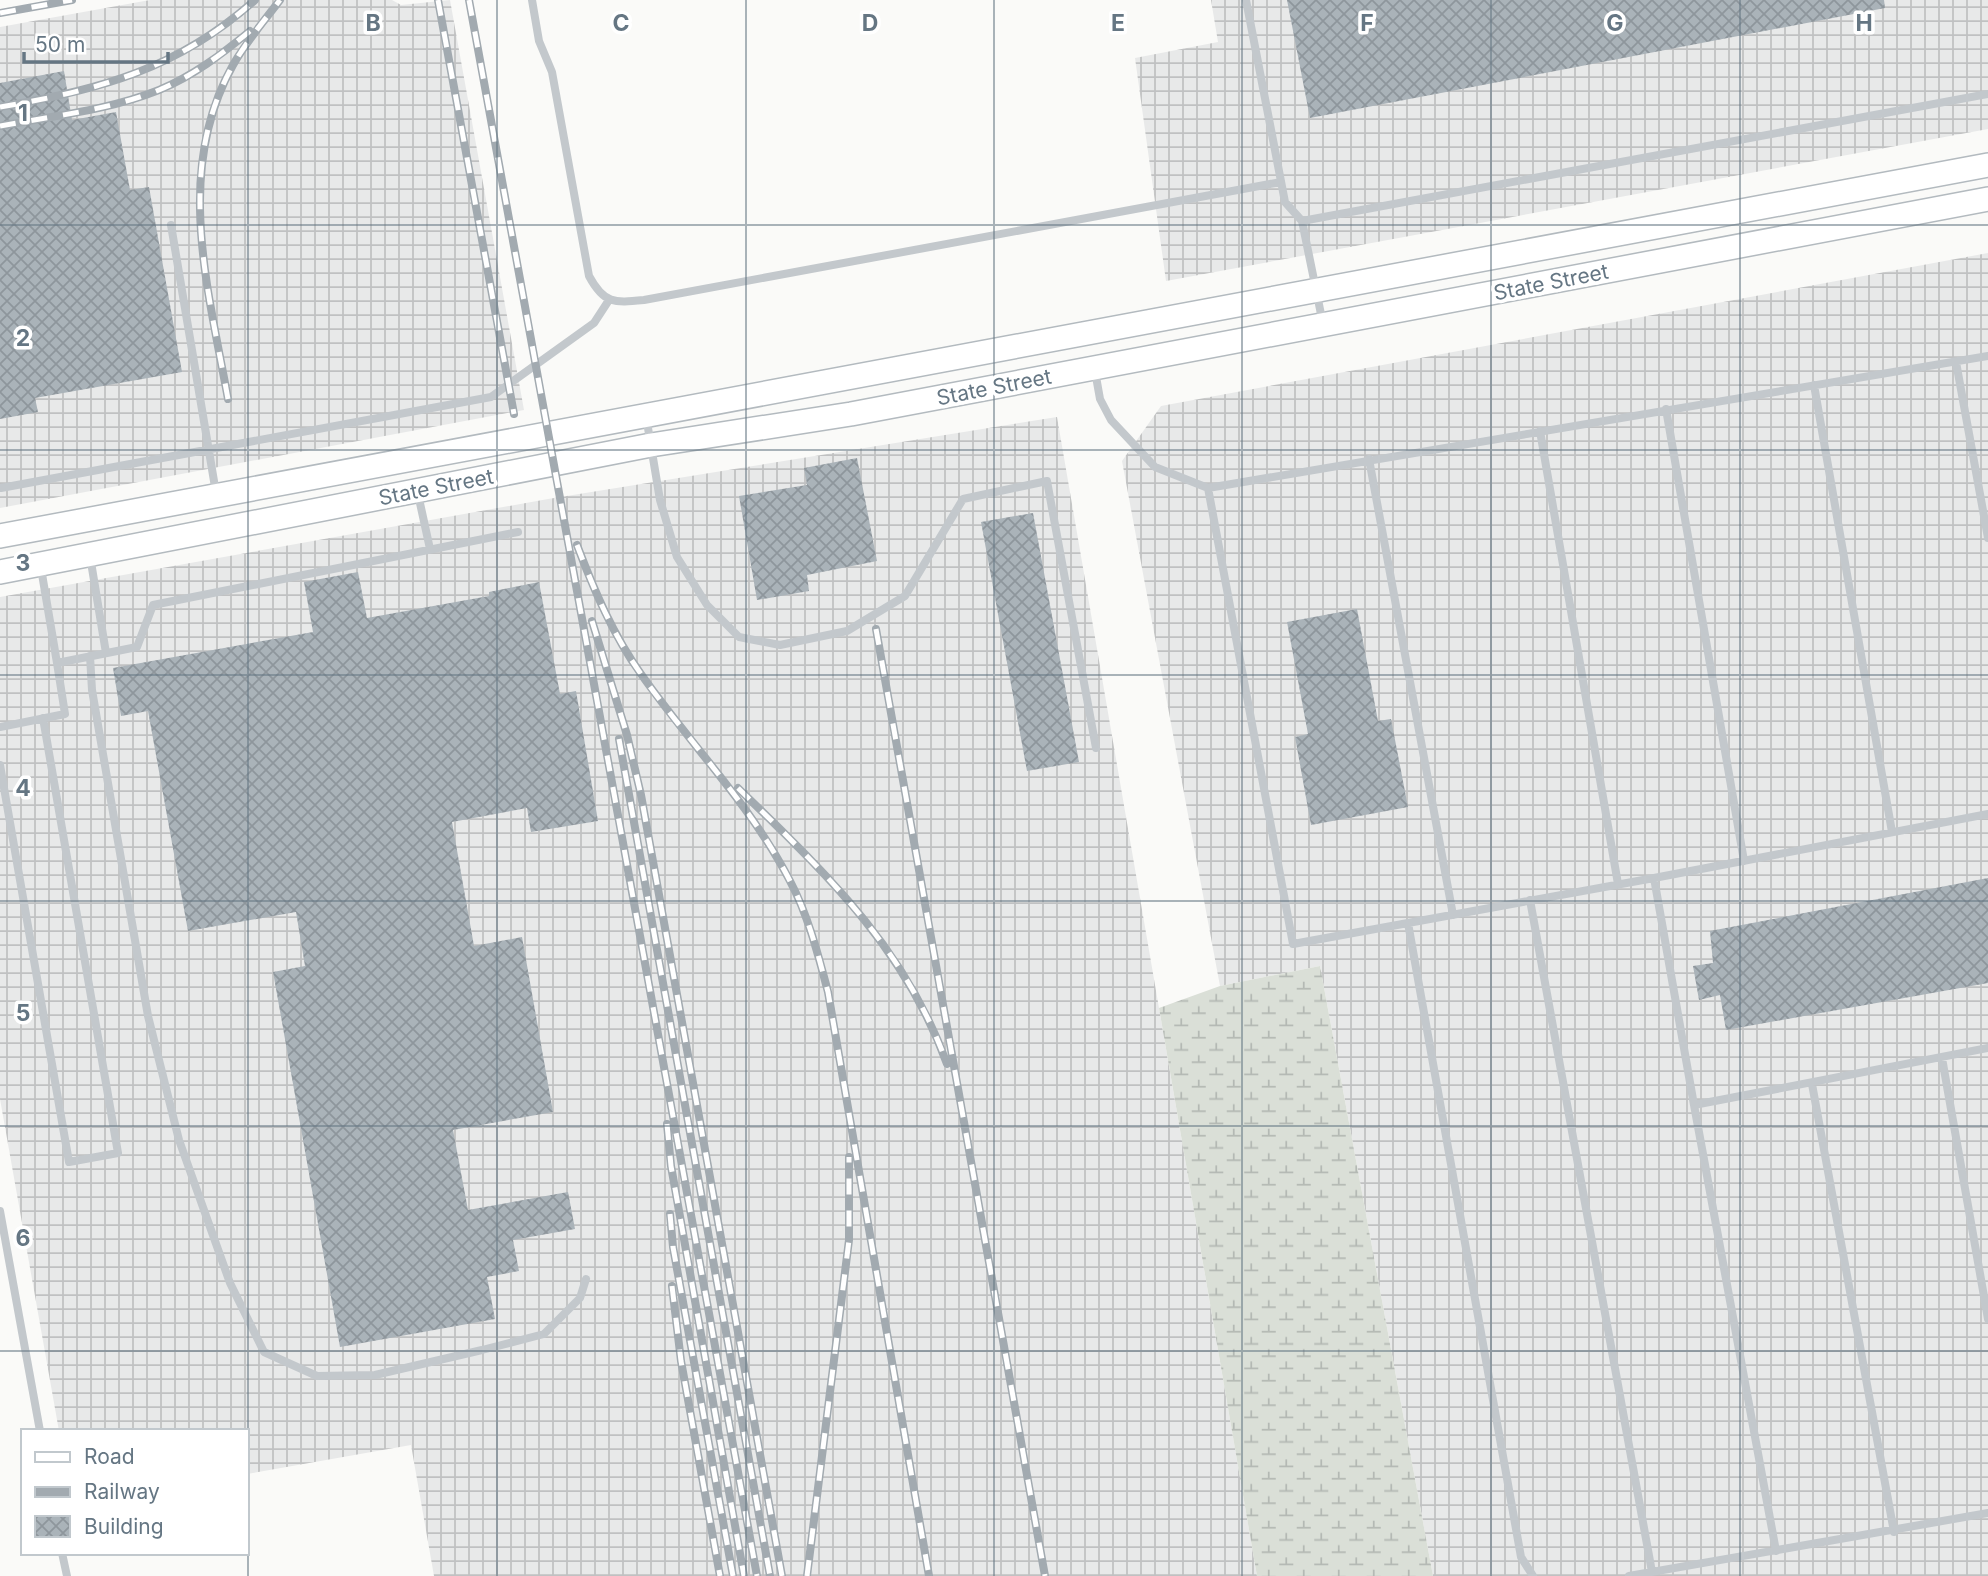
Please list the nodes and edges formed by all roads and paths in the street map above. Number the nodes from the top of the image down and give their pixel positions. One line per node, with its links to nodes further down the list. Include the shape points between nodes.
1 (532, 0): 10 (lane, via 539,41 552,72 589,275 598,292)
2 (1246, 0): 5 (lane)
3 (1988, 94): 7 (lane)
4 (1988, 165): 9 (street, State Street)
5 (1281, 182): 7 (lane, via 1285,202); 10 (lane, via 644,300)
6 (1988, 199): 11 (street, State Street)
7 (1302, 221): 9 (lane)
8 (171, 225): 20 (lane)
9 (1316, 291): 11 (lane); 17 (street, State Street)
10 (609, 300): 20 (lane, via 594,323 491,397)
11 (1323, 325): 14 (street, State Street)
12 (1988, 356): 13 (lane)
13 (1956, 362): 15 (lane); 28 (lane)
14 (1094, 368): 19 (street, State Street, via 852,414); 23 (lane, via 1105,411 1155,467)
15 (1814, 385): 16 (lane); 41 (lane)
16 (1667, 409): 18 (lane); 42 (lane)
17 (646, 416): 19 (lane); 25 (street, State Street)
18 (1540, 430): 21 (lane); 44 (lane)
19 (651, 445): 24 (street, State Street); 38 (lane, via 660,500 683,567 708,605 740,637 780,645 846,631 905,596 963,499 1047,481)
20 (207, 449): 22 (lane); 25 (lane)
21 (1369, 459): 23 (lane); 46 (lane)
22 (1, 488)
23 (1208, 488): 47 (lane, via 1293,944)
24 (418, 491): 29 (lane); 30 (street, State Street)
25 (216, 496): 27 (street, State Street)
26 (518, 532): 29 (lane)
27 (0, 536)
28 (1988, 538)
29 (430, 549): 33 (lane, via 153,605 137,647)
30 (90, 556): 31 (street, State Street); 33 (lane)
31 (40, 565): 32 (street, State Street); 35 (lane)
32 (0, 572)
33 (106, 653): 34 (lane)
34 (90, 656): 35 (lane); 53 (lane, via 148,1016 179,1140 230,1283 264,1352 317,1376 375,1375 544,1334 580,1298)
35 (57, 663): 36 (lane, via 65,714)
36 (43, 718): 37 (lane); 39 (lane, via 118,1153 69,1161)
37 (0, 727)
38 (1096, 748)
39 (0, 765)
40 (1988, 814): 41 (lane)
41 (1892, 832): 42 (lane)
42 (1744, 860): 43 (lane)
43 (1654, 878): 44 (lane); 51 (lane)
44 (1618, 884): 45 (lane)
45 (1530, 900): 46 (lane); 60 (lane)
46 (1453, 915): 47 (lane)
47 (1408, 923): 62 (lane, via 1521,1557)
48 (1988, 1048): 49 (lane)
49 (1942, 1058): 50 (lane); 54 (lane)
50 (1812, 1084): 51 (lane); 57 (lane)
51 (1694, 1105): 58 (lane)
52 (0, 1211): 55 (lane)
53 (586, 1279)
54 (1988, 1319)
55 (40, 1429)
56 (1988, 1513): 57 (lane)
57 (1894, 1532): 58 (lane)
58 (1776, 1552): 60 (lane)
59 (62, 1555): 61 (lane)
60 (1652, 1572): 63 (lane)
61 (66, 1576)
62 (1533, 1576)
63 (1629, 1576)

